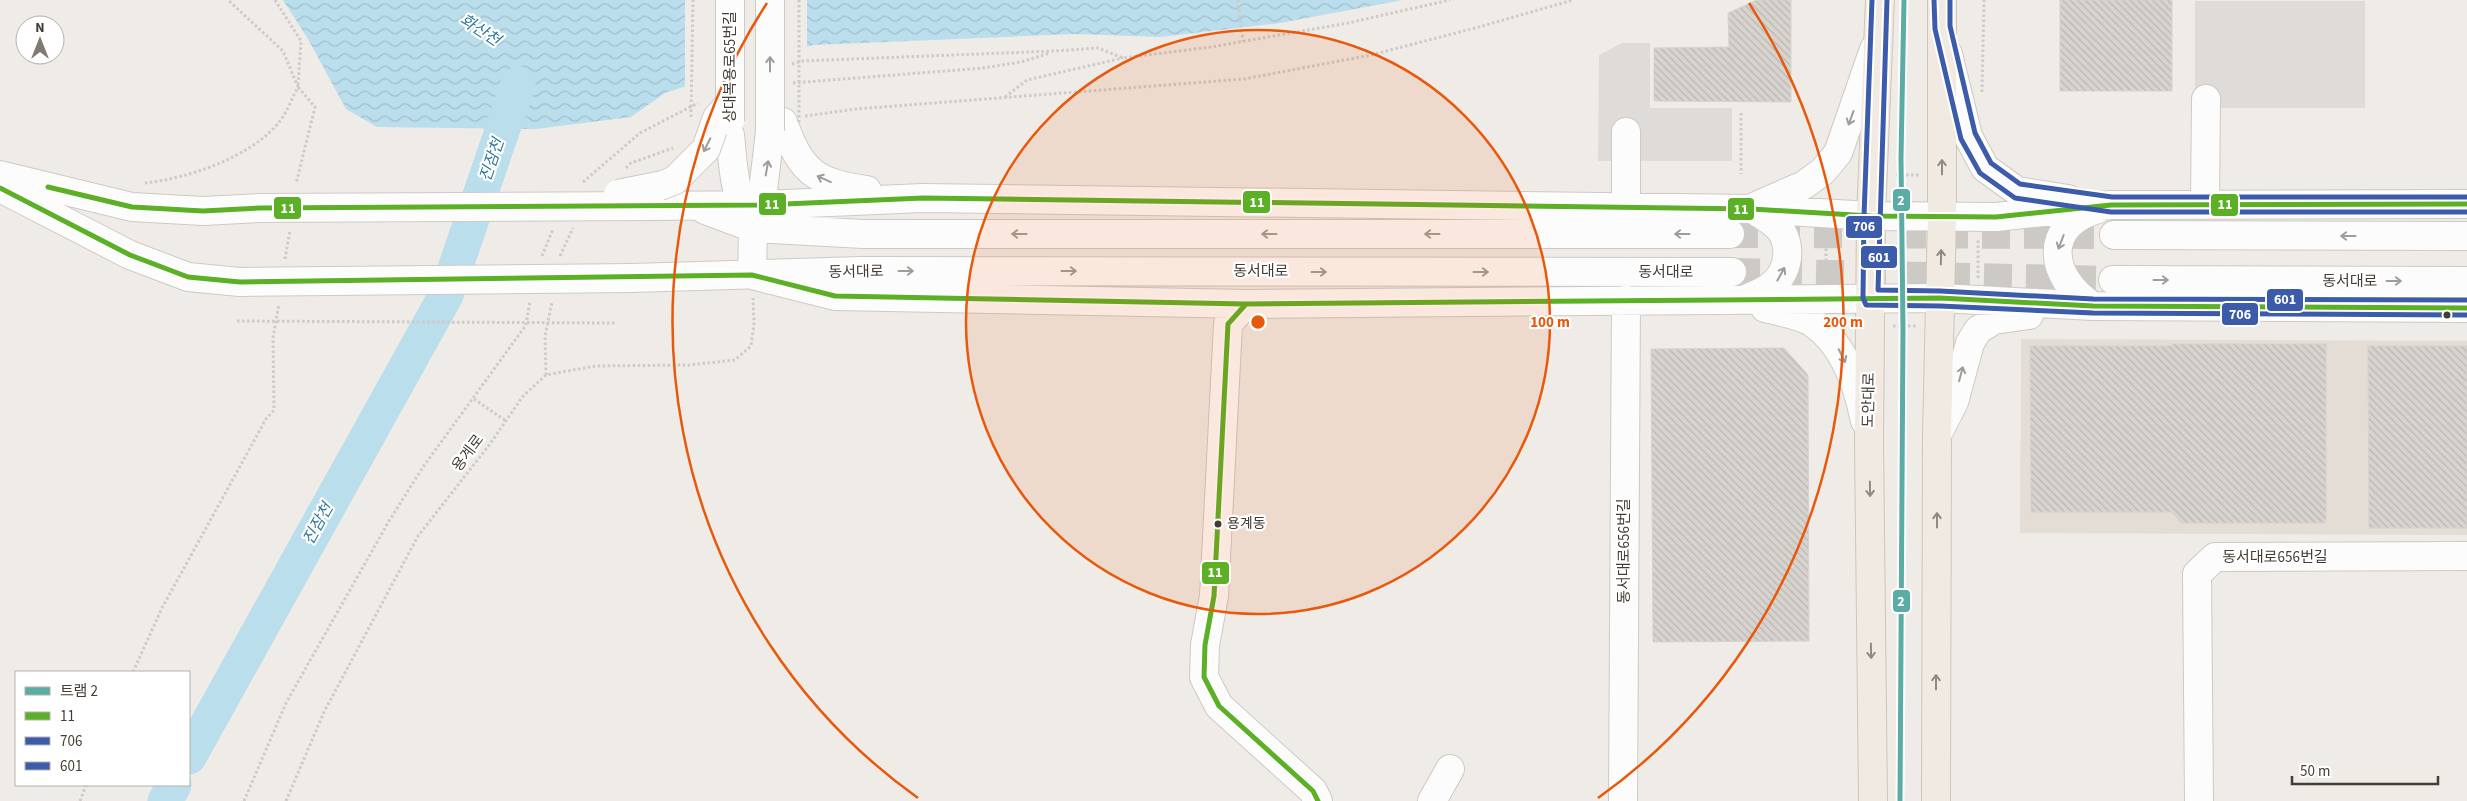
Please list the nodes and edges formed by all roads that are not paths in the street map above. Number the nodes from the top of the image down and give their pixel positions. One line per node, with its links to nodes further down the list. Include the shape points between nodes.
1 (730, 0): 8 (street, 상대복용로65번길, bridge)
2 (770, 0): 9 (street, one-way to 2, bridge)
3 (1880, 0): 6 (main road, 도안대로)
4 (1942, 0): 5 (main road)
5 (1942, 27): 15 (street, via 1968,136 1985,168 2017,191); 22 (main road, one-way to 5)
6 (1878, 38): 18 (street, one-way to 18, via 1838,153 1804,186); 21 (main road, 도안대로)
7 (2206, 99): 16 (street)
8 (730, 103): 19 (street, one-way to 19, bridge, via 716,118 706,150 675,180 608,196); 20 (street, 상대복용로65번길, bridge, via 736,190)
9 (783, 114): 13 (street, one-way to 9, via 849,188 812,174 791,143); 20 (street, one-way to 9)
10 (1626, 132): 17 (street)
11 (0, 175): 19 (street, bridge, via 132,207 203,212 259,208)
12 (0, 188): 27 (street, 동서대로, bridge, via 130,255 188,277 240,282)
13 (923, 198): 17 (street); 20 (street)
14 (2467, 204): 16 (street)
15 (2111, 205): 16 (street); 22 (street, via 1996,217); 35 (street, one-way to 35, via 2085,213 2069,225 2060,241 2056,258 2060,272 2077,296)
16 (2205, 205)
17 (1626, 208): 18 (street)
18 (1752, 208): 21 (street); 33 (street, one-way to 18, via 1765,291 1779,280 1787,257 1787,244 1781,231)
19 (578, 213): 20 (street, bridge, via 692,205)
20 (751, 213): 23 (street, one-way to 20, via 862,234); 27 (street)
21 (1871, 216): 22 (street); 30 (main road, 도안대로)
22 (1942, 216): 31 (main road, one-way to 22)
23 (1730, 234)
24 (2114, 235): 25 (street, one-way to 24)
25 (2467, 236)
26 (1732, 272): 27 (street, 동서대로, one-way to 26, via 862,271)
27 (752, 275): 34 (street, via 835,296)
28 (2112, 280): 29 (street, 동서대로, one-way to 29)
29 (2467, 281)
30 (1870, 298): 31 (street); 33 (street); 38 (main road, 도안대로)
31 (1940, 298): 35 (street); 37 (main road)
32 (1626, 300): 33 (street); 34 (street); 44 (street, 동서대로656번길)
33 (1742, 300): 38 (street, one-way to 38, via 1813,323 1838,348 1862,402)
34 (1246, 304): 42 (street, via 1228,324 1214,596 1205,645 1204,677 1219,706 1313,791)
35 (2092, 306): 36 (street); 37 (street, one-way to 35, via 1954,402 1970,343 1978,330 1994,320)
36 (2467, 308)
37 (1937, 435): 40 (main road, one-way to 37)
38 (1869, 440): 45 (main road, 도안대로, one-way to 45)
39 (2467, 556): 48 (street, 동서대로656번길, via 2215,557 2197,574)
40 (1936, 710): 46 (main road); 47 (main road)
41 (1450, 769): 43 (street)
42 (1318, 801)
43 (1432, 801)
44 (1623, 801)
45 (1873, 801)
46 (1936, 801)
47 (1953, 801)
48 (2199, 801)

